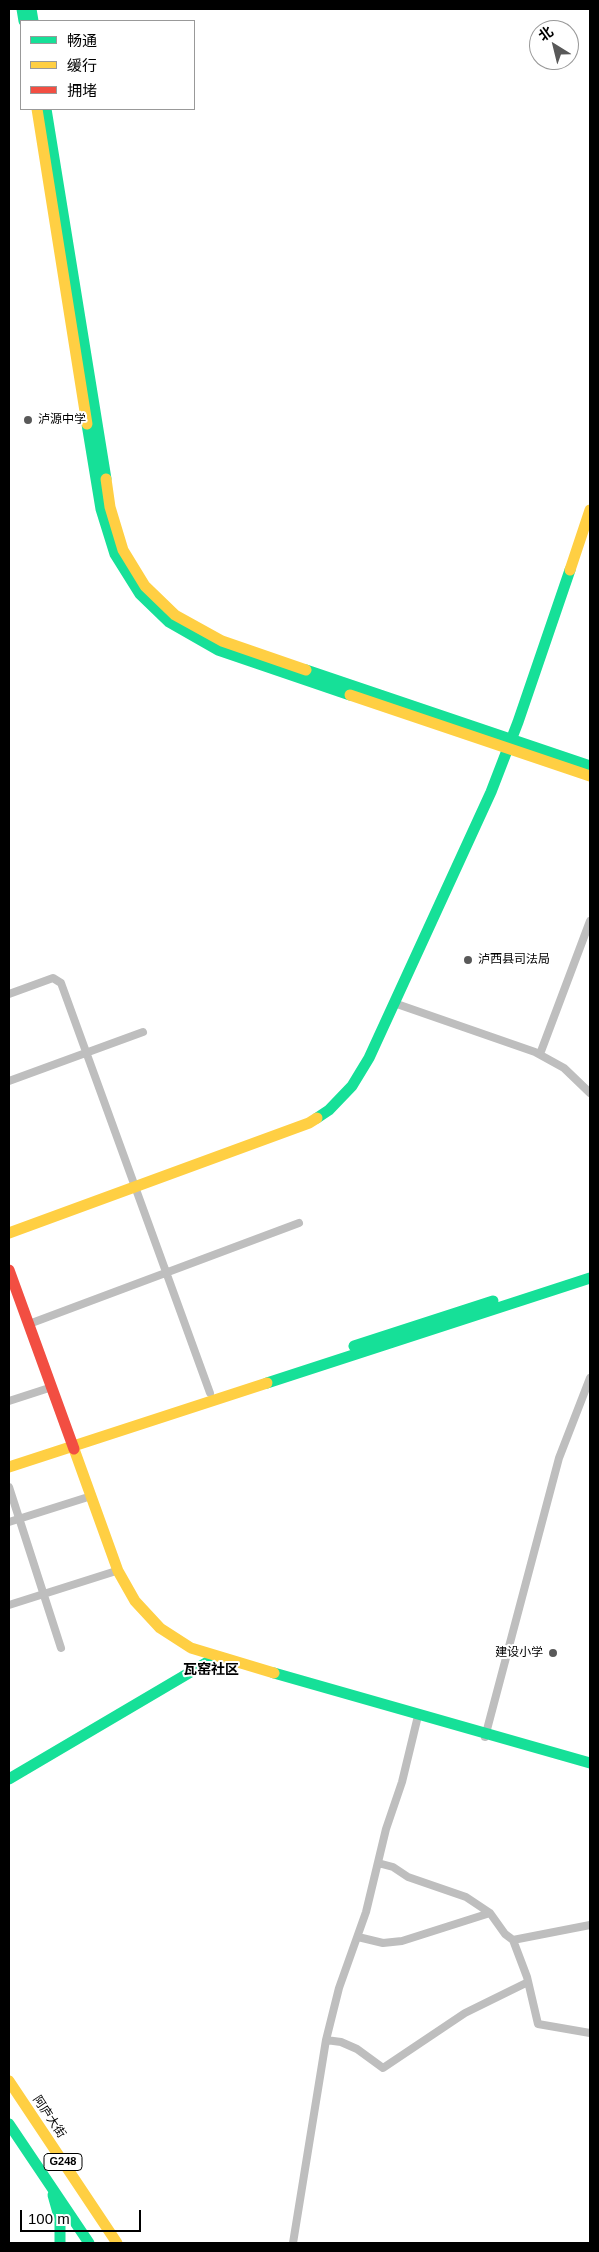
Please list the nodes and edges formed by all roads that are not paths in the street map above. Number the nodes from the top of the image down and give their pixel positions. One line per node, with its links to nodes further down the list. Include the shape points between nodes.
1 (37, 110): 4 (main road, via 100,509 115,554 134,586 169,622 218,650)
2 (46, 110): 4 (main road, via 110,507 123,550 141,580 175,615 222,641)
3 (590, 510): 4 (main road)
4 (510, 744): 5 (main road); 6 (main road); 9 (main road)
5 (590, 766)
6 (590, 776)
7 (590, 921): 12 (street)
8 (9, 994): 11 (street, via 53,978 58,980)
9 (394, 1003): 12 (street); 15 (main road, via 358,1077 329,1110 310,1123)
10 (142, 1032): 11 (street)
11 (86, 1052): 13 (street); 15 (street)
12 (540, 1054): 14 (street, via 564,1068)
13 (9, 1081)
14 (590, 1093)
15 (136, 1187): 17 (main road); 20 (street)
16 (299, 1223): 20 (street)
17 (9, 1233)
18 (9, 1270): 23 (main road)
19 (590, 1270): 26 (main road)
20 (167, 1273): 23 (street); 26 (street)
21 (590, 1278): 28 (main road)
22 (9, 1287): 25 (main road)
23 (28, 1324): 28 (main road)
24 (590, 1378): 41 (street, via 559,1458)
25 (46, 1389): 27 (street); 28 (main road)
26 (210, 1393): 28 (main road)
27 (9, 1401)
28 (69, 1443): 29 (main road); 30 (main road); 32 (main road); 41 (main road, via 123,1582 142,1610 170,1636 191,1648)
29 (9, 1458)
30 (9, 1466)
31 (9, 1487): 33 (street)
32 (85, 1498): 33 (street); 35 (main road)
33 (19, 1519): 34 (street); 36 (street)
34 (9, 1522)
35 (113, 1572): 36 (street); 39 (main road, via 131,1604 156,1632 183,1650)
36 (44, 1594): 37 (street); 38 (street)
37 (9, 1605)
38 (61, 1648)
39 (211, 1660): 40 (main road); 44 (main road)
40 (417, 1720): 41 (main road); 45 (street)
41 (485, 1736): 42 (main road); 43 (main road)
42 (590, 1763)
43 (590, 1768)
44 (9, 1779)
45 (378, 1863): 46 (street, via 392,1867 408,1878 466,1897); 48 (street)
46 (490, 1913): 48 (street, via 402,1942 383,1943); 49 (street)
47 (590, 1925): 49 (street)
48 (358, 1937): 52 (street, via 339,1988)
49 (513, 1940): 50 (street)
50 (528, 1982): 51 (street, via 538,2024); 52 (street, via 465,2013 383,2068 357,2049)
51 (590, 2033)
52 (326, 2040): 59 (street)
53 (9, 2081): 58 (main road, 阿庐大街 / G248)
54 (9, 2124): 55 (main road, G248)
55 (49, 2184): 56 (main road, via 60,2220); 57 (main road, G248)
56 (60, 2243)
57 (89, 2243)
58 (117, 2243)
59 (293, 2243)

